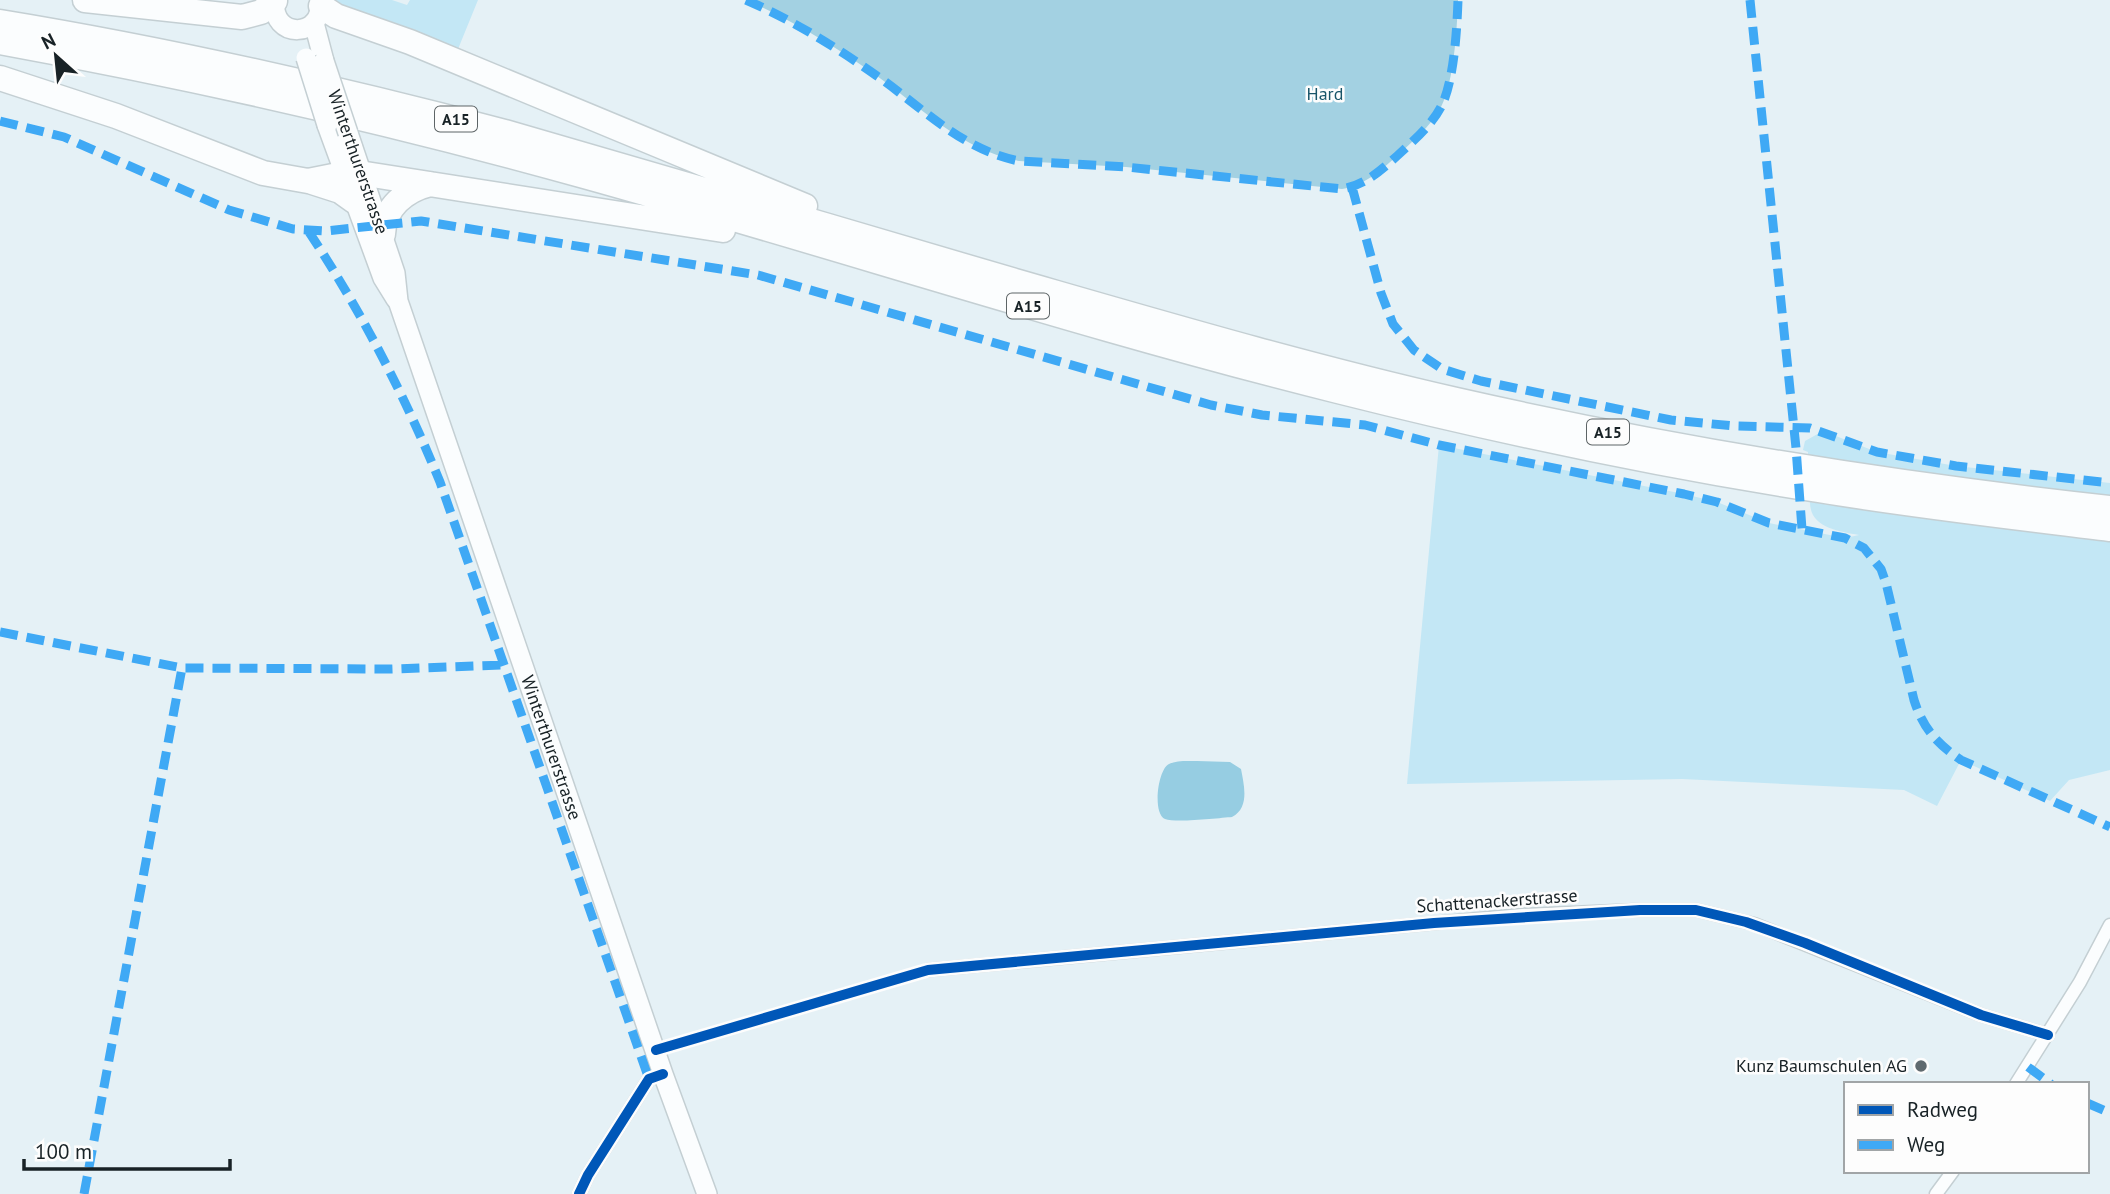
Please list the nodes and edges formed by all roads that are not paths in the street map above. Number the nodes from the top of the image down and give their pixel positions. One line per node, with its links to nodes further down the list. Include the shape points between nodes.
1 (85, 0): 2 (highway, via 242,16 261,12)
2 (275, 0): 3 (main road, Winterthurerstrasse, via 275,14 283,25)
3 (313, 15): 6 (main road, Winterthurerstrasse); 14 (highway, via 336,16 410,42)
4 (0, 22): 14 (highway, A15, via 171,53 396,103)
5 (0, 43): 13 (highway, A15, via 141,68 374,120)
6 (315, 60): 8 (main road, Winterthurerstrasse, bridge, via 348,133); 8 (main road, Winterthurerstrasse, bridge, via 327,125)
7 (0, 78): 9 (highway, via 116,116 263,173)
8 (354, 173): 9 (highway); 10 (highway); 11 (main road, Winterthurerstrasse); 12 (main road, Winterthurerstrasse)
9 (308, 181): 11 (highway, via 340,191)
10 (430, 184): 12 (highway, via 397,202 387,215); 13 (highway)
11 (354, 201): 15 (main road, Winterthurerstrasse, via 383,278)
12 (383, 234): 15 (main road, Winterthurerstrasse)
13 (838, 249): 17 (highway, A15, via 1219,360 1470,423 1777,484)
14 (904, 249): 16 (highway, A15, via 1289,358 1537,417 1764,462)
15 (398, 301): 21 (main road, Winterthurerstrasse)
16 (2110, 508)
17 (2110, 529)
18 (2110, 925): 20 (street)
19 (928, 970): 20 (street, Schattenackerstrasse, via 1522,915 1696,910 1754,924 1981,1015)
20 (2048, 1035): 22 (street)
21 (663, 1074): 24 (street, via 649,1079); 25 (main road, Winterthurerstrasse)
22 (2017, 1082)
23 (1952, 1173): 26 (street)
24 (579, 1194)
25 (707, 1194)
26 (1936, 1194)

